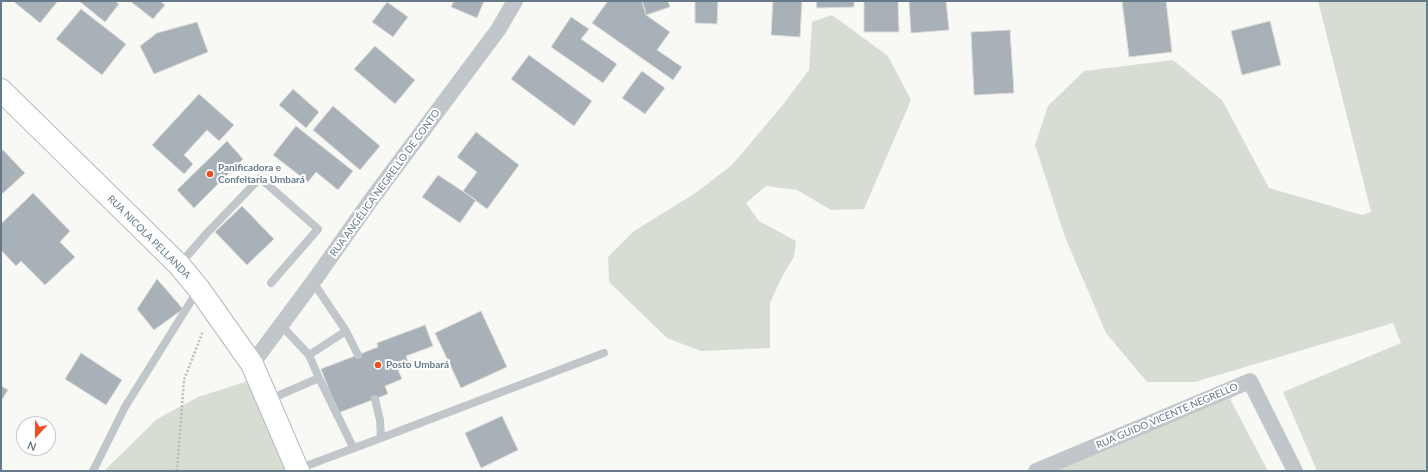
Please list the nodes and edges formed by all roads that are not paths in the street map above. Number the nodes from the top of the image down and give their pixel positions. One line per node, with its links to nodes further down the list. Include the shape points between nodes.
1 (515, 1): 4 (street, RUA ANGÉLICA NEGRELLO DE CONTO, via 498,30)
2 (1, 90): 3 (main road, RUA NICOLA PELLANDA)
3 (179, 265): 5 (lane, via 260,178 318,229); 6 (main road, RUA NICOLA PELLANDA)
4 (313, 282): 7 (street, RUA ANGÉLICA NEGRELLO DE CONTO); 8 (lane)
5 (271, 283)
6 (199, 289): 12 (main road, RUA NICOLA PELLANDA); 19 (lane, via 125,408)
7 (280, 324): 10 (lane); 12 (street, RUA ANGÉLICA NEGRELLO DE CONTO)
8 (346, 331): 10 (lane); 11 (lane)
9 (604, 353): 16 (lane)
10 (309, 354): 13 (lane)
11 (358, 355)
12 (252, 364): 15 (main road, RUA NICOLA PELLANDA)
13 (319, 378): 15 (lane); 17 (lane)
14 (375, 400): 16 (lane)
15 (267, 401): 18 (main road, RUA NICOLA PELLANDA)
16 (381, 438): 17 (lane)
17 (353, 448): 18 (lane)
18 (298, 470)
19 (93, 471)
20 (1036, 471): 21 (street, RUA GUIDO VICENTE NEGRELLO, via 1250,381)
21 (1295, 471)

